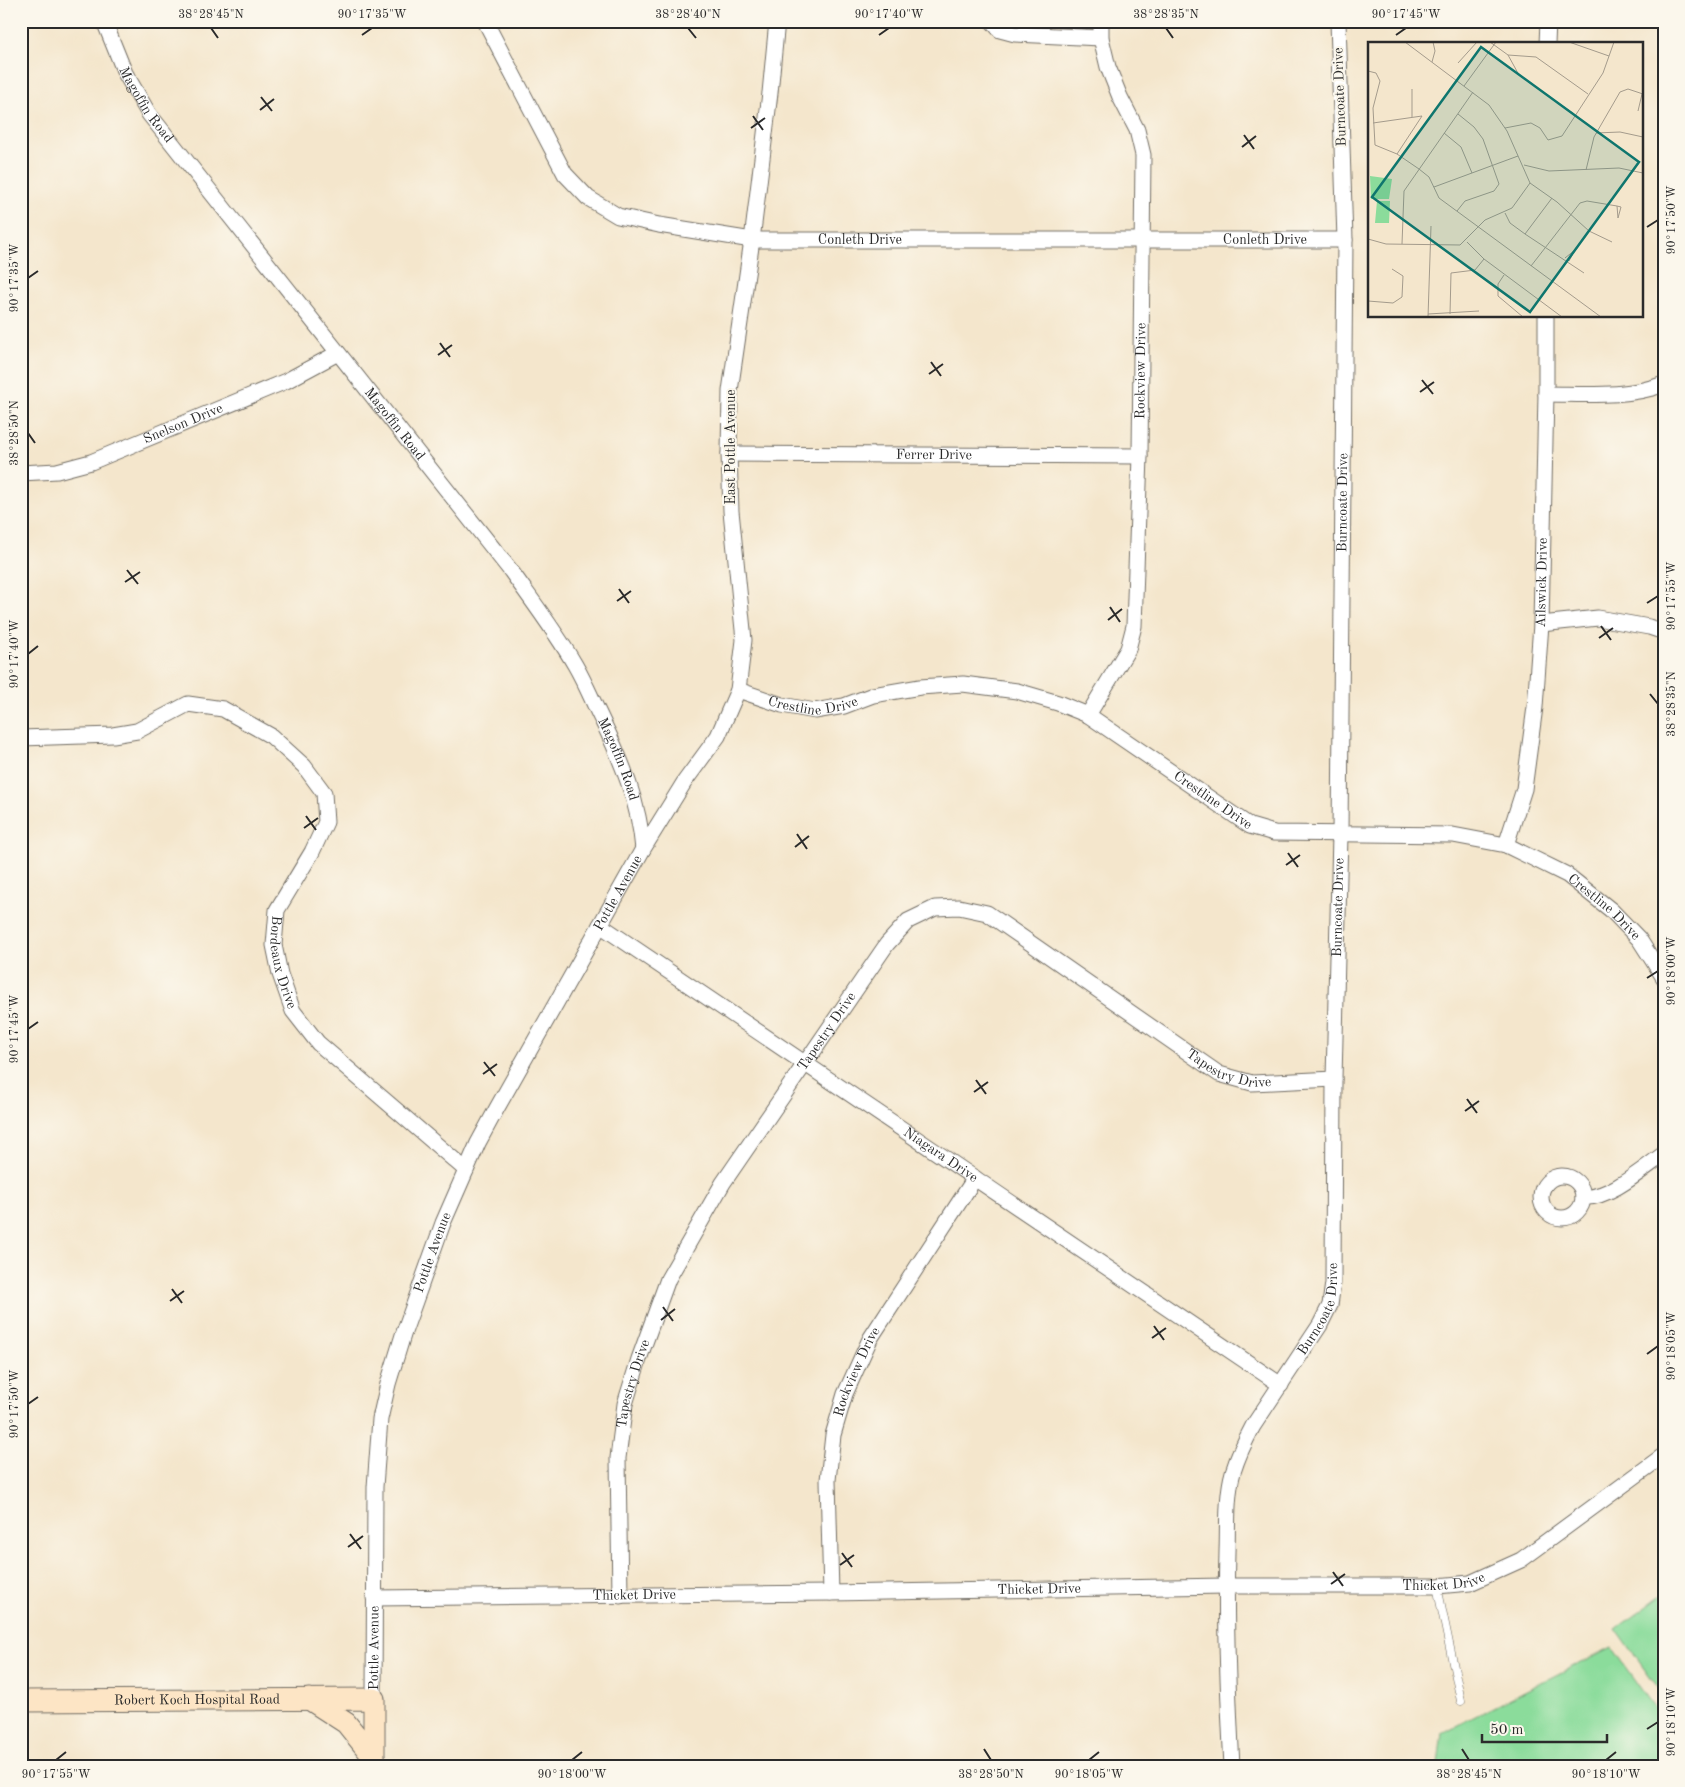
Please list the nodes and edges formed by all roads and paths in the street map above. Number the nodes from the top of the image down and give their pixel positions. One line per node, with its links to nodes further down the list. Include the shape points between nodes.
1 (104, 21): 14 (street, Magoffin Road, via 125,74 149,114)
2 (485, 21): 11 (street, Conleth Drive, via 564,174 588,198 618,216)
3 (777, 21): 11 (street, East Pottle Avenue)
4 (992, 21): 8 (street, via 1000,30 1015,34)
5 (1101, 21): 8 (street, Rockview Drive)
6 (1338, 21): 12 (street, Burncoate Drive)
7 (1548, 21): 9 (street)
8 (1101, 38): 10 (street, Rockview Drive, via 1108,67 1137,130 1143,155)
9 (1547, 42)
10 (1143, 239): 11 (street, Conleth Drive); 12 (street, Conleth Drive); 18 (street, Rockview Drive)
11 (752, 240): 17 (street, East Pottle Avenue, via 730,391)
12 (1345, 240): 25 (street, Burncoate Drive)
13 (1546, 318): 16 (street, Ailswick Drive)
14 (338, 353): 19 (street, Snelson Drive, via 286,381 91,462 58,471); 27 (street, Magoffin Road, via 511,571 576,666 633,793)
15 (1664, 384): 16 (street, via 1651,389 1616,393)
16 (1546, 394): 20 (street, Ailswick Drive)
17 (729, 454): 18 (street, Ferrer Drive); 22 (street, East Pottle Avenue, via 731,511 744,640)
18 (1140, 456): 23 (street, Rockview Drive, via 1134,626 1128,649)
19 (21, 473)
20 (1541, 624): 21 (street, via 1598,618); 26 (street, Ailswick Drive, via 1536,708 1524,789)
21 (1664, 632)
22 (738, 690): 23 (street, Crestline Drive, via 782,705 815,711 844,706 872,695 963,684 1017,691); 27 (street, East Pottle Avenue, via 718,736 685,781)
23 (1088, 716): 25 (street, Crestline Drive, via 1250,826 1274,833)
24 (21, 738): 33 (street, Bordeaux Drive, via 113,735 137,731 188,704 223,709 271,736 304,766 324,793 326,822 277,910 274,945 293,1011 318,1043)
25 (1340, 835): 26 (street, Crestline Drive, via 1453,836); 31 (street, Burncoate Drive)
26 (1506, 844): 29 (street, Crestline Drive, via 1566,875 1611,910 1639,939)
27 (644, 849): 28 (street, Pottle Avenue)
28 (600, 925): 30 (street, Niagara Drive); 33 (street, Pottle Avenue, via 497,1108)
29 (1664, 978)
30 (805, 1063): 31 (street, Tapestry Drive, via 887,944 908,921 935,908 959,907 987,913 1220,1074 1252,1083); 34 (street, Niagara Drive); 41 (street, Tapestry Drive, via 724,1182 668,1279 638,1359 625,1404 618,1458)
31 (1334, 1079): 36 (street, Burncoate Drive, via 1333,1283 1330,1305)
32 (1664, 1154): 35 (street, via 1618,1186 1592,1198)
33 (466, 1170): 42 (street, Pottle Avenue, via 419,1287 380,1419 375,1487)
34 (975, 1178): 36 (street, Niagara Drive); 40 (street, Rockview Drive, via 870,1339 845,1394 833,1435 828,1480)
35 (1584, 1197)
36 (1281, 1385): 38 (street, Burncoate Drive, via 1253,1426 1233,1473 1228,1500)
37 (1664, 1455): 39 (street, Thicket Drive, via 1521,1560 1470,1583)
38 (1226, 1586): 39 (street, Thicket Drive); 40 (street, Thicket Drive); 48 (street, Burncoate Drive)
39 (1437, 1586): 46 (lane)
40 (831, 1593): 41 (street, Thicket Drive)
41 (620, 1596): 42 (street, Thicket Drive)
42 (374, 1598): 44 (street, Pottle Avenue)
43 (309, 1699): 44 (street, Robert Koch Hospital Road); 45 (street, Robert Koch Hospital Road); 47 (street, via 346,1723)
44 (374, 1699): 47 (street)
45 (21, 1700)
46 (1461, 1701)
47 (374, 1762)
48 (1232, 1766)

